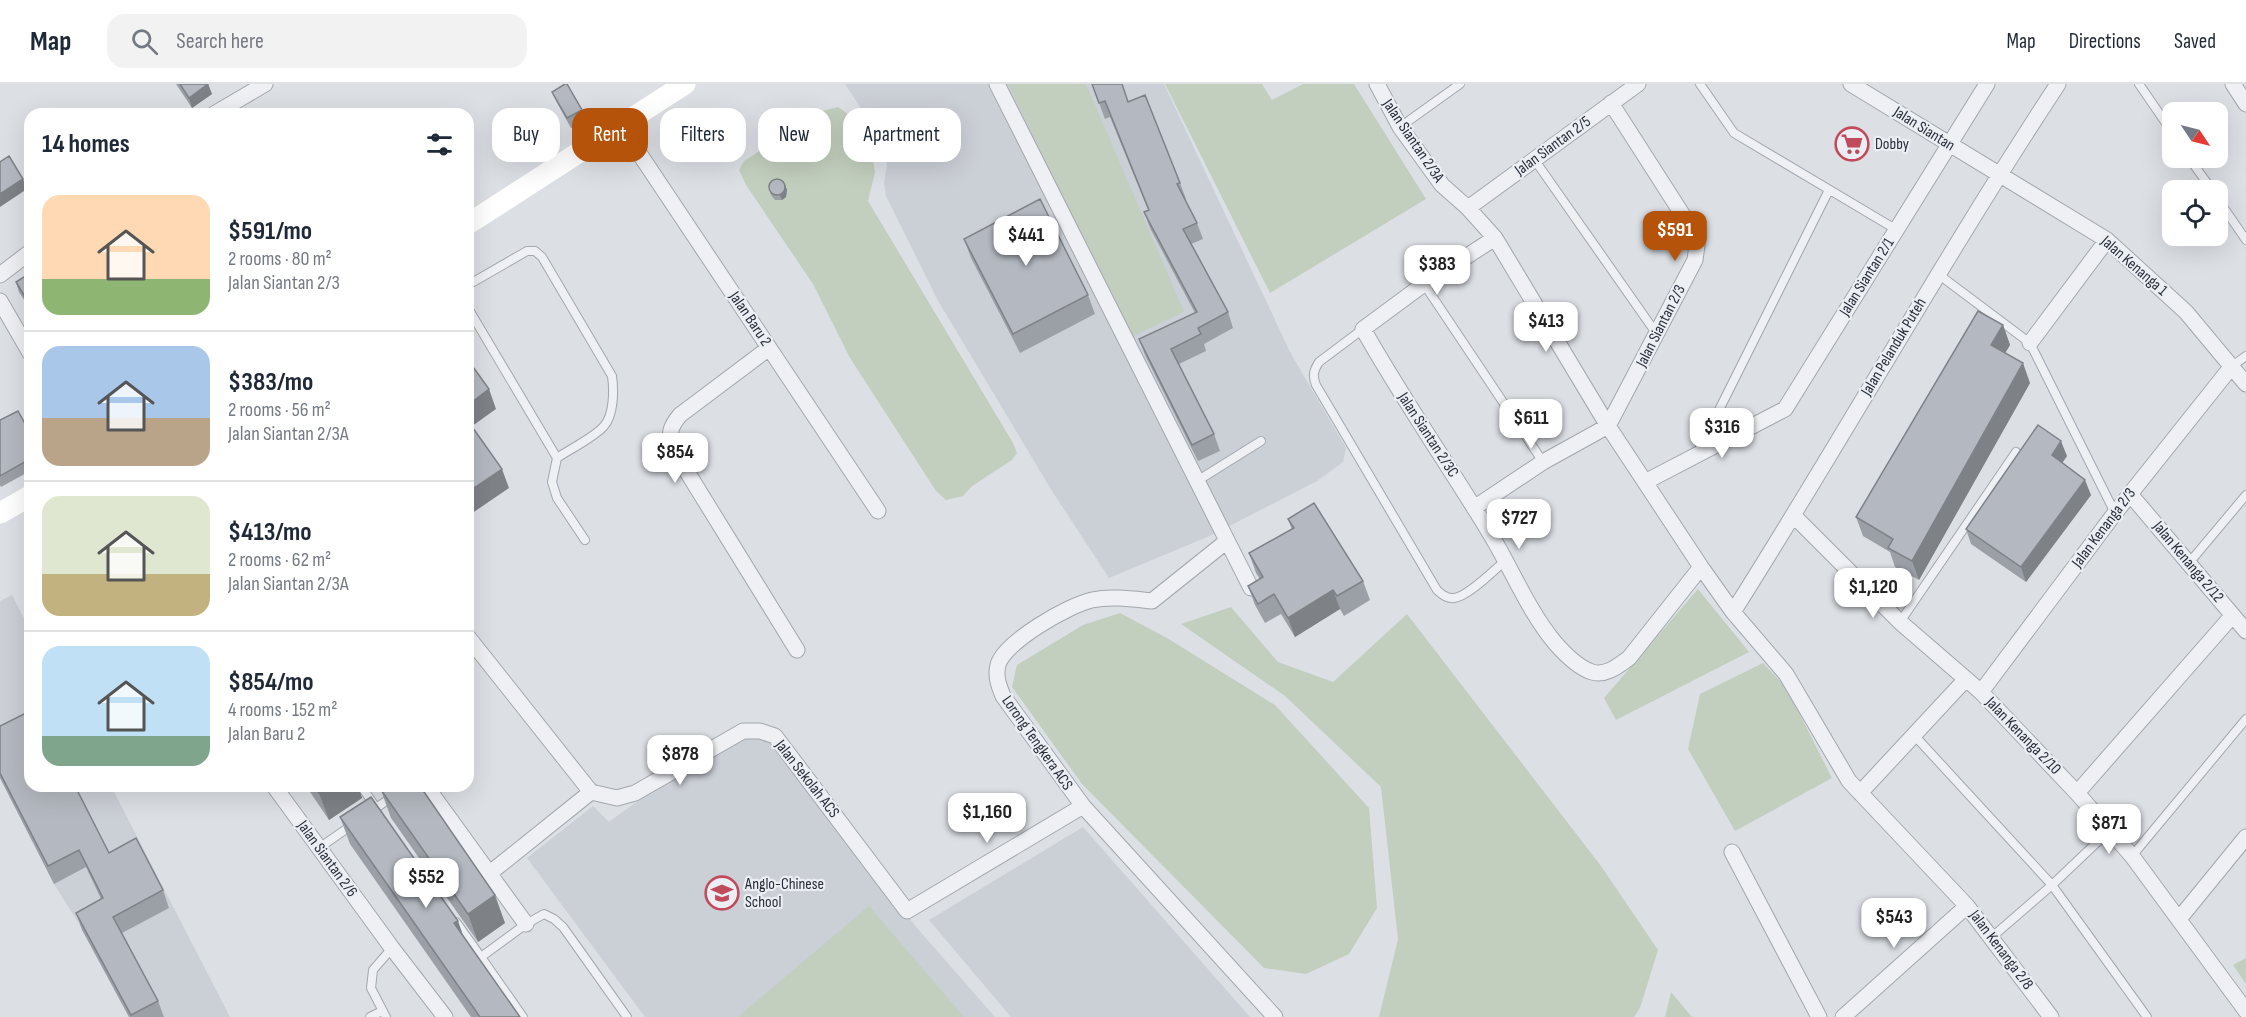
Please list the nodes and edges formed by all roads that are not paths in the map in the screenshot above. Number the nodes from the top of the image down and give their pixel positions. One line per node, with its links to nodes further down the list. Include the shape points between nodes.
1 (265, 84): 15 (street)
2 (685, 84): 16 (main road)
3 (997, 84): 53 (street)
4 (1377, 84): 18 (street, Jalan Siantan 2/3A)
5 (1460, 84): 18 (lane)
6 (1638, 84): 13 (street, Jalan Siantan 2/5)
7 (1700, 84): 24 (lane, via 1734,133)
8 (1851, 84): 19 (street, Jalan Siantan)
9 (1988, 84): 19 (street, Jalan Siantan 2/1)
10 (2058, 84): 23 (street, Jalan Pelanduk Puteh)
11 (2139, 84): 17 (lane)
12 (2233, 84): 14 (street)
13 (1611, 103): 21 (street, Jalan Siantan 2/5); 40 (street, Jalan Siantan 2/3, via 1693,231 1698,245 1695,260)
14 (2246, 104)
15 (234, 108)
16 (648, 108)
17 (2162, 117)
18 (1400, 127): 25 (street, Jalan Siantan 2/3A, via 1442,185)
19 (1950, 146): 23 (street, Jalan Siantan); 28 (street, Jalan Siantan 2/1)
20 (572, 157): 27 (main road)
21 (1534, 158): 25 (street, Jalan Siantan 2/5); 40 (lane)
22 (645, 162): 43 (street, Jalan Baru 2)
23 (1999, 174): 30 (street, Jalan Kenanga 1); 33 (street, Jalan Pelanduk Puteh)
24 (1829, 190): 28 (lane); 50 (lane)
25 (1468, 208): 29 (street, Jalan Siantan 2/3A)
26 (2228, 214): 31 (lane)
27 (474, 220)
28 (1897, 230): 50 (street, Jalan Siantan 2/1, via 1785,409)
29 (1495, 238): 36 (street); 47 (street, Jalan Siantan 2/3A)
30 (2107, 240): 42 (street); 45 (street, Jalan Kenanga 1, via 2186,312)
31 (2246, 240)
32 (24, 257): 34 (street)
33 (1938, 274): 42 (lane); 62 (street, Jalan Pelanduk Puteh)
34 (0, 275)
35 (474, 282): 51 (lane, via 527,251 535,251 612,376 609,419 603,428)
36 (1424, 284): 39 (street); 52 (lane)
37 (0, 301): 41 (street)
38 (474, 318): 51 (lane)
39 (1363, 329): 58 (street, Jalan Siantan 2/3C); 65 (lane, via 1319,362 1313,377 1437,590 1444,597 1463,596)
40 (1657, 334): 47 (street, Jalan Siantan 2/3)
41 (24, 343)
42 (2030, 343): 61 (lane)
43 (769, 348): 59 (street, Jalan Baru 2); 74 (street, via 680,415 672,424 669,437)
44 (2246, 356): 45 (lane)
45 (2232, 366): 46 (street, Jalan Kenanga 1); 55 (street, Jalan Kenanga 2/3)
46 (2246, 384)
47 (1608, 426): 52 (street); 54 (street, Jalan Siantan 2/3A)
48 (1261, 441): 53 (lane)
49 (2016, 452): 71 (lane)
50 (1697, 453): 54 (street)
51 (557, 458): 63 (lane, via 552,482 556,498)
52 (1543, 462): 58 (street)
53 (1197, 481): 64 (street)
54 (1645, 482): 67 (street, Jalan Siantan 2/3A)
55 (2130, 494): 61 (street, Jalan Kenanga 2/3); 66 (street, Jalan Kenanga 2/12)
56 (24, 499): 60 (main road)
57 (2244, 501): 66 (lane)
58 (1474, 508): 65 (street, Jalan Siantan 2/3C)
59 (878, 511)
60 (0, 513)
61 (2115, 513): 76 (street, Jalan Kenanga 2/3)
62 (1794, 516): 69 (street, Jalan Pelanduk Puteh); 71 (street, Jalan Kenanga 2/10)
63 (585, 540)
64 (1227, 541): 68 (street); 86 (street, Lorong Tengkera ACS, via 1152,601 1091,600 1063,611 1009,647 998,663 996,680 1003,696)
65 (1506, 560): 67 (street, Jalan Siantan 2/3C, via 1531,608 1556,644 1591,672 1613,669 1629,658)
66 (2189, 563): 70 (street, Jalan Kenanga 2/12)
67 (1701, 567): 69 (street, Jalan Siantan 2/3A)
68 (1251, 588)
69 (1733, 612): 84 (street, Jalan Kenanga 2/8, via 1786,674 1849,782)
70 (2232, 616): 72 (street, Jalan Kenanga 2/12); 85 (street)
71 (1900, 622): 75 (street, Jalan Kenanga 2/10)
72 (2246, 630)
73 (474, 645): 83 (street)
74 (797, 650)
75 (1966, 679): 76 (street, Jalan Kenanga 2/10); 78 (street)
76 (1981, 692): 85 (street, Jalan Kenanga 2/10)
77 (2246, 719): 95 (lane)
78 (1914, 735): 84 (street); 97 (lane)
79 (278, 792): 93 (street, Jalan Siantan 2/6)
80 (365, 792): 87 (lane)
81 (399, 792): 87 (lane)
82 (430, 792): 96 (street)
83 (591, 792): 86 (street, Jalan Sekolah ACS, via 617,798 635,793 743,731 760,730 776,736 907,911); 96 (street)
84 (1860, 793): 98 (street, Jalan Kenanga 2/8)
85 (2077, 793): 91 (street, Jalan Kenanga 2/10)
86 (1083, 806): 111 (street, Lorong Tengkera ACS)
87 (376, 808): 88 (lane); 89 (lane)
88 (367, 815)
89 (383, 817)
90 (357, 821): 93 (lane)
91 (2110, 831): 95 (street, Jalan Kenanga 2/10); 97 (lane)
92 (2246, 837): 100 (street)
93 (319, 848): 103 (street, Jalan Siantan 2/6)
94 (1732, 852): 112 (street)
95 (2132, 856): 100 (street, Jalan Kenanga 2/10)
96 (490, 873): 101 (street)
97 (2052, 885): 102 (lane); 115 (lane)
98 (1967, 906): 102 (street, Jalan Kenanga 2/8); 113 (street)
99 (448, 911): 104 (lane)
100 (2179, 919): 105 (street, Jalan Kenanga 2/10)
101 (526, 924): 104 (lane); 110 (lane, via 544,914 563,927)
102 (1992, 937): 114 (street, Jalan Kenanga 2/8)
103 (392, 948): 106 (lane, via 373,970 371,988); 108 (street, Jalan Siantan 2/6)
104 (481, 957): 109 (lane)
105 (2244, 1012)
106 (384, 1014): 107 (lane)
107 (370, 1017)
108 (446, 1017)
109 (523, 1017)
110 (627, 1017)
111 (1275, 1017)
112 (1819, 1017)
113 (1843, 1017)
114 (2051, 1017)
115 (2147, 1017)

